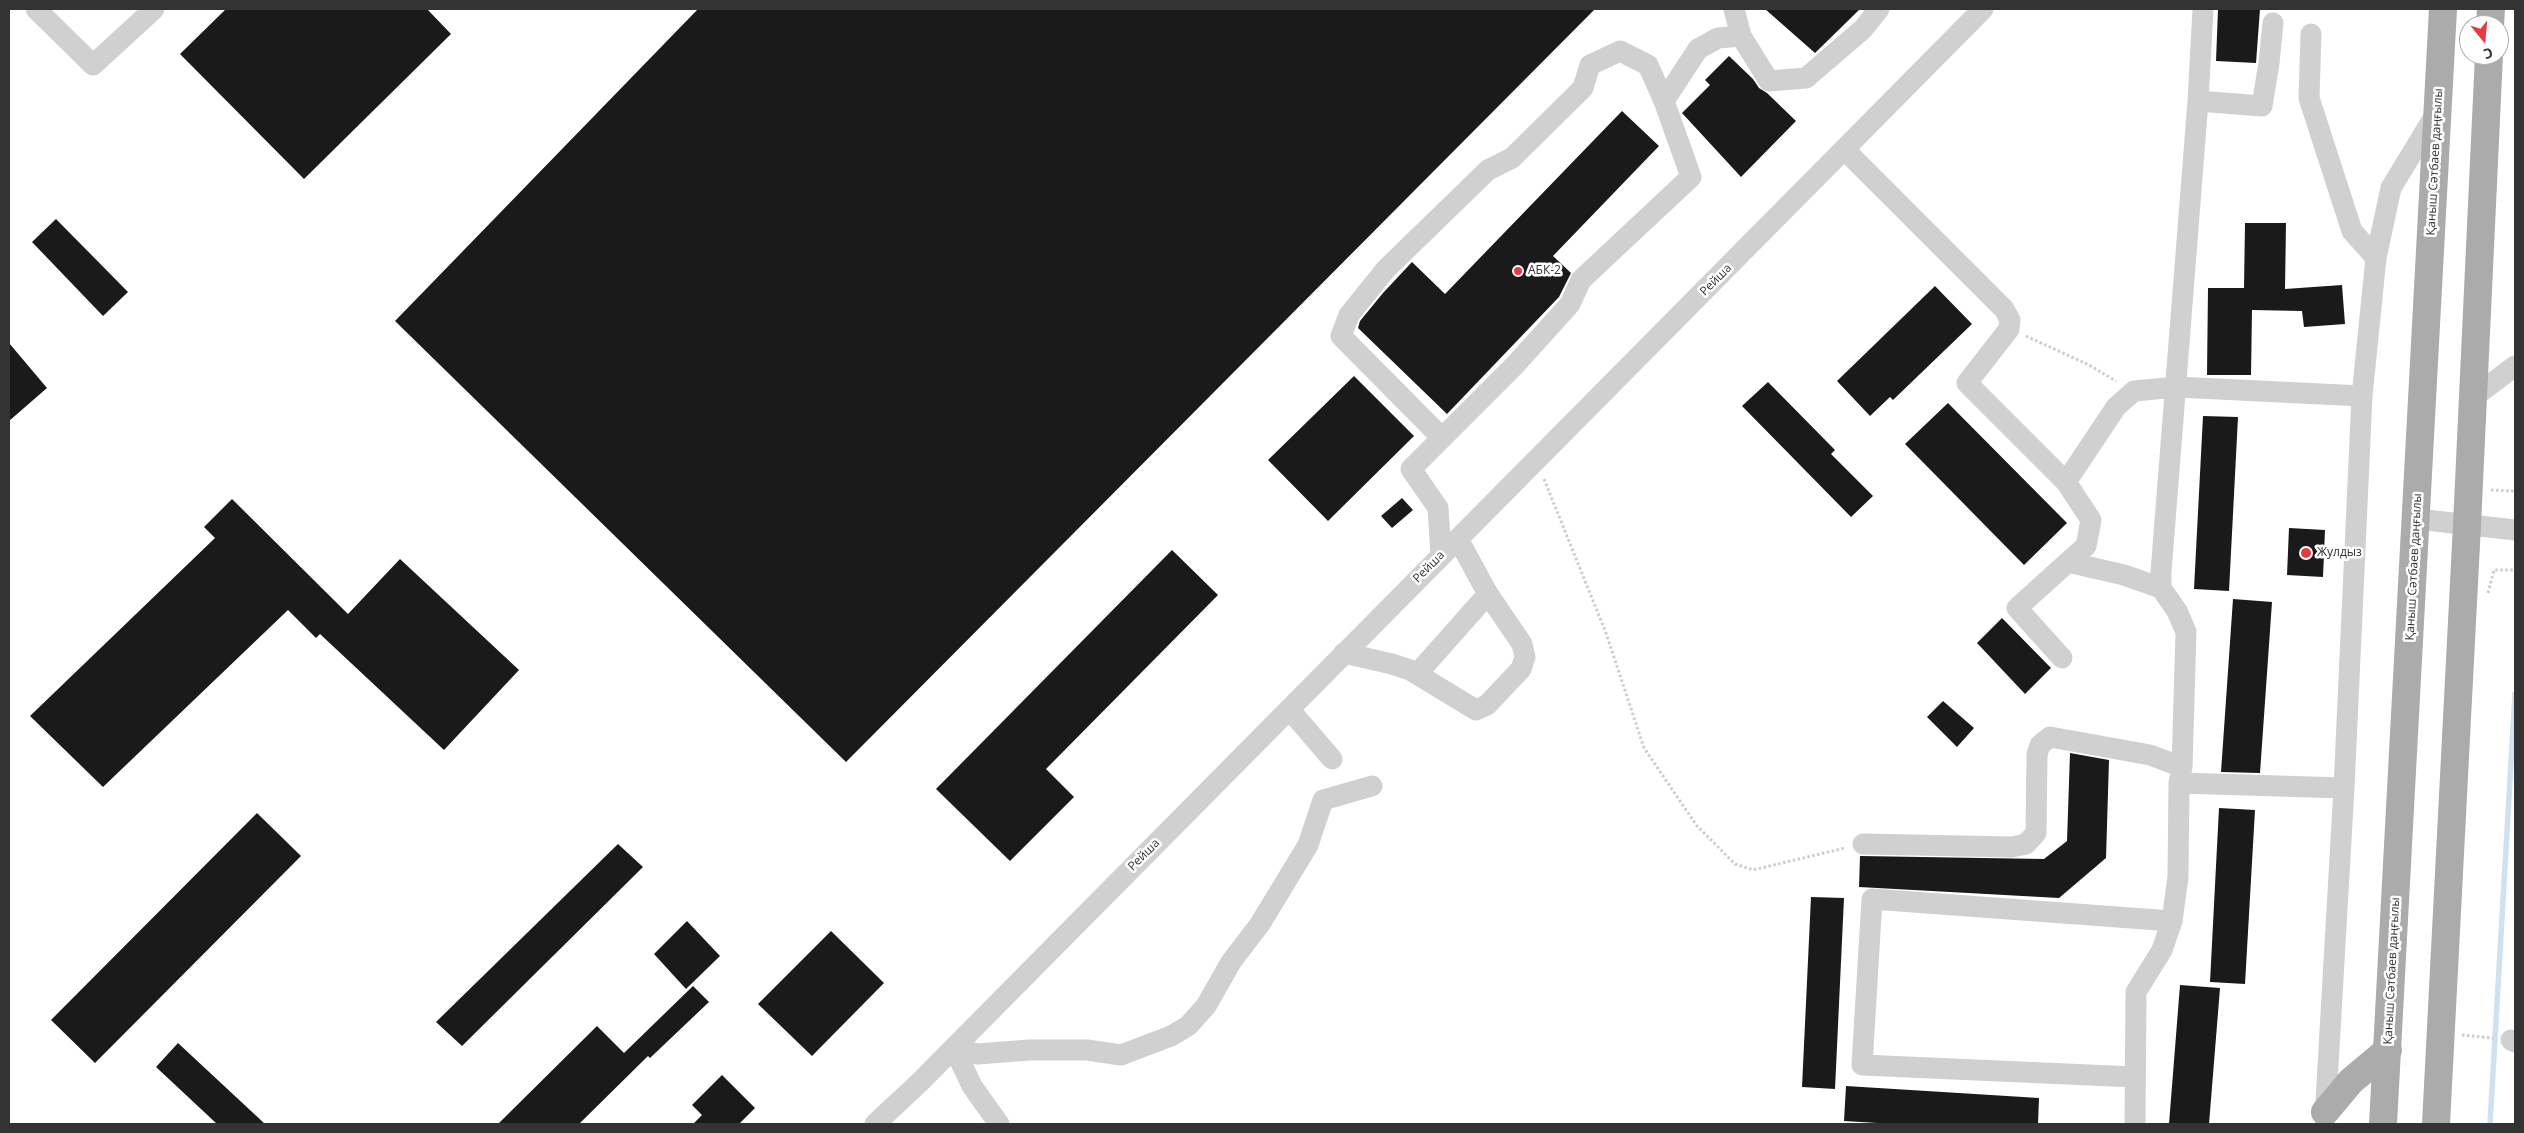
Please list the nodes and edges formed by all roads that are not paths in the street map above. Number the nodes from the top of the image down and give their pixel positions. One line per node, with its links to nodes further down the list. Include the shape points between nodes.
1 (36, 9): 2 (street, via 93,65)
2 (154, 9)
3 (1734, 9): 10 (street)
4 (1879, 9): 10 (street, via 1863,29 1806,78 1770,81)
5 (1983, 9): 15 (street, Рейша)
6 (2203, 9): 13 (street)
7 (2443, 9): 14 (main road, Қаныш Сәтбаев даңғылы)
8 (2272, 23): 13 (street, via 2262,106)
9 (2311, 34): 16 (street, via 2309,98 2352,231)
10 (1741, 36): 12 (street, via 1718,38 1698,49)
11 (2488, 65): 20 (main road)
12 (1664, 101): 21 (street, via 1691,177 1581,280 1570,304); 21 (street, via 1648,64 1620,51 1590,65 1583,88 1512,158 1488,170 1467,190 1386,269 1349,315 1341,336)
13 (2198, 101): 18 (street)
14 (2437, 112): 16 (street, via 2391,188); 23 (main road, Қаныш Сәтбаев даңғылы)
15 (1845, 150): 22 (street, via 2004,309 2010,320 2009,329 1967,383); 26 (street, Рейша)
16 (2376, 258): 19 (street)
17 (2515, 366): 20 (street)
18 (2177, 387): 19 (street); 22 (street, via 2134,391 2116,407); 29 (street)
19 (2362, 396): 38 (street)
20 (2471, 399): 24 (main road)
21 (1442, 438): 27 (street, via 1411,469 1438,508)
22 (2066, 482): 28 (street, via 2091,520 2086,546)
23 (2417, 519): 24 (street); 42 (main road, Қаныш Сәтбаев даңғылы)
24 (2467, 525): 25 (street); 49 (main road)
25 (2515, 530)
26 (1458, 539): 27 (street, Рейша); 30 (street)
27 (1440, 555): 31 (street, Рейша)
28 (2068, 562): 29 (street, via 2124,575); 32 (street, via 2017,608)
29 (2161, 588): 36 (street, via 2177,611 2186,632)
30 (1488, 594): 33 (street); 33 (street, via 1522,644 1525,657 1521,668 1487,705 1476,710)
31 (1344, 653): 33 (street, via 1392,664); 34 (street, Рейша)
32 (2062, 658)
33 (1417, 674)
34 (1289, 709): 35 (street); 41 (street, Рейша)
35 (1332, 759)
36 (2180, 775): 38 (street); 39 (street, via 2150,755 2050,737 2040,745 2037,755 2036,833 2026,844 2012,847); 40 (street, via 2178,876)
37 (1372, 786): 41 (street, via 1323,800 1308,845 1206,1006 1188,1026 1121,1055 1087,1050 978,1054)
38 (2344, 788): 44 (street)
39 (1863, 844)
40 (2172, 921): 43 (street, via 2162,950 2136,992); 43 (street, via 1872,899 1862,1065)
41 (954, 1048): 45 (street, Рейша); 46 (street, via 972,1086)
42 (2388, 1050): 44 (main road, via 2351,1081); 48 (main road, Қаныш Сәтбаев даңғылы)
43 (2136, 1077): 47 (street)
44 (2325, 1118)
45 (875, 1124)
46 (999, 1124)
47 (2135, 1124)
48 (2383, 1124)
49 (2436, 1124)

